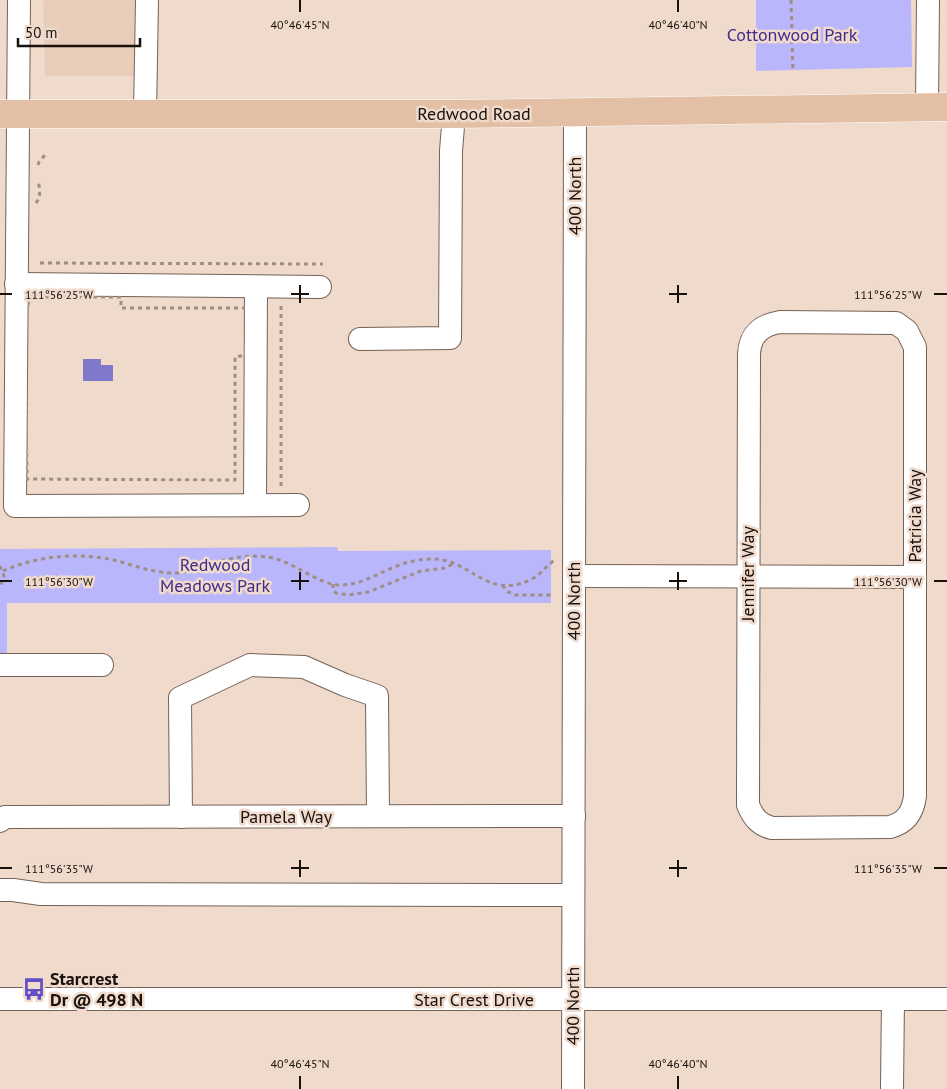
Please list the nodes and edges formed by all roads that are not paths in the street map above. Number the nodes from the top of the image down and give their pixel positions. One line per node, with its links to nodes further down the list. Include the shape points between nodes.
1 (13, 0): 6 (street)
2 (147, 0): 8 (street)
3 (928, 0): 4 (street)
4 (937, 107): 5 (main road, Redwood Road)
5 (575, 113): 7 (main road, Redwood Road); 16 (street, 400 North)
6 (9, 114): 8 (main road, Redwood Road); 9 (street)
7 (454, 114): 8 (main road, Redwood Road); 13 (street, via 450,338)
8 (145, 115)
9 (16, 284): 10 (street); 15 (street, via 14,506)
10 (256, 287): 11 (street); 15 (street)
11 (320, 287)
12 (907, 331): 17 (street, Jennifer Way, via 890,322 780,322 766,325 753,337 749,354); 18 (street, Patricia Way, via 915,353)
13 (360, 339)
14 (290, 500): 15 (street)
15 (256, 505)
16 (574, 576): 17 (street); 22 (street, 400 North)
17 (748, 576): 18 (street); 24 (street, Jennifer Way, via 747,798 754,817 764,825 777,828 885,827)
18 (915, 576): 24 (street, Patricia Way, via 914,796 912,809)
19 (0, 665): 20 (street)
20 (102, 665)
21 (378, 816): 22 (street, Pamela Way); 23 (street, Pamela Way); 23 (street, via 377,696 304,667 250,665 180,698)
22 (574, 816): 27 (street, 400 North)
23 (181, 817): 25 (street, Pamela Way, via 5,817)
24 (905, 820)
25 (0, 821)
26 (0, 890): 27 (street, via 41,894)
27 (573, 895): 29 (street, 400 North)
28 (0, 999): 29 (street, Star Crest Drive)
29 (573, 999): 30 (street, Star Crest Drive); 32 (street, 400 North)
30 (893, 999): 31 (street, Star Crest Drive); 33 (street)
31 (947, 999)
32 (573, 1089)
33 (892, 1089)

